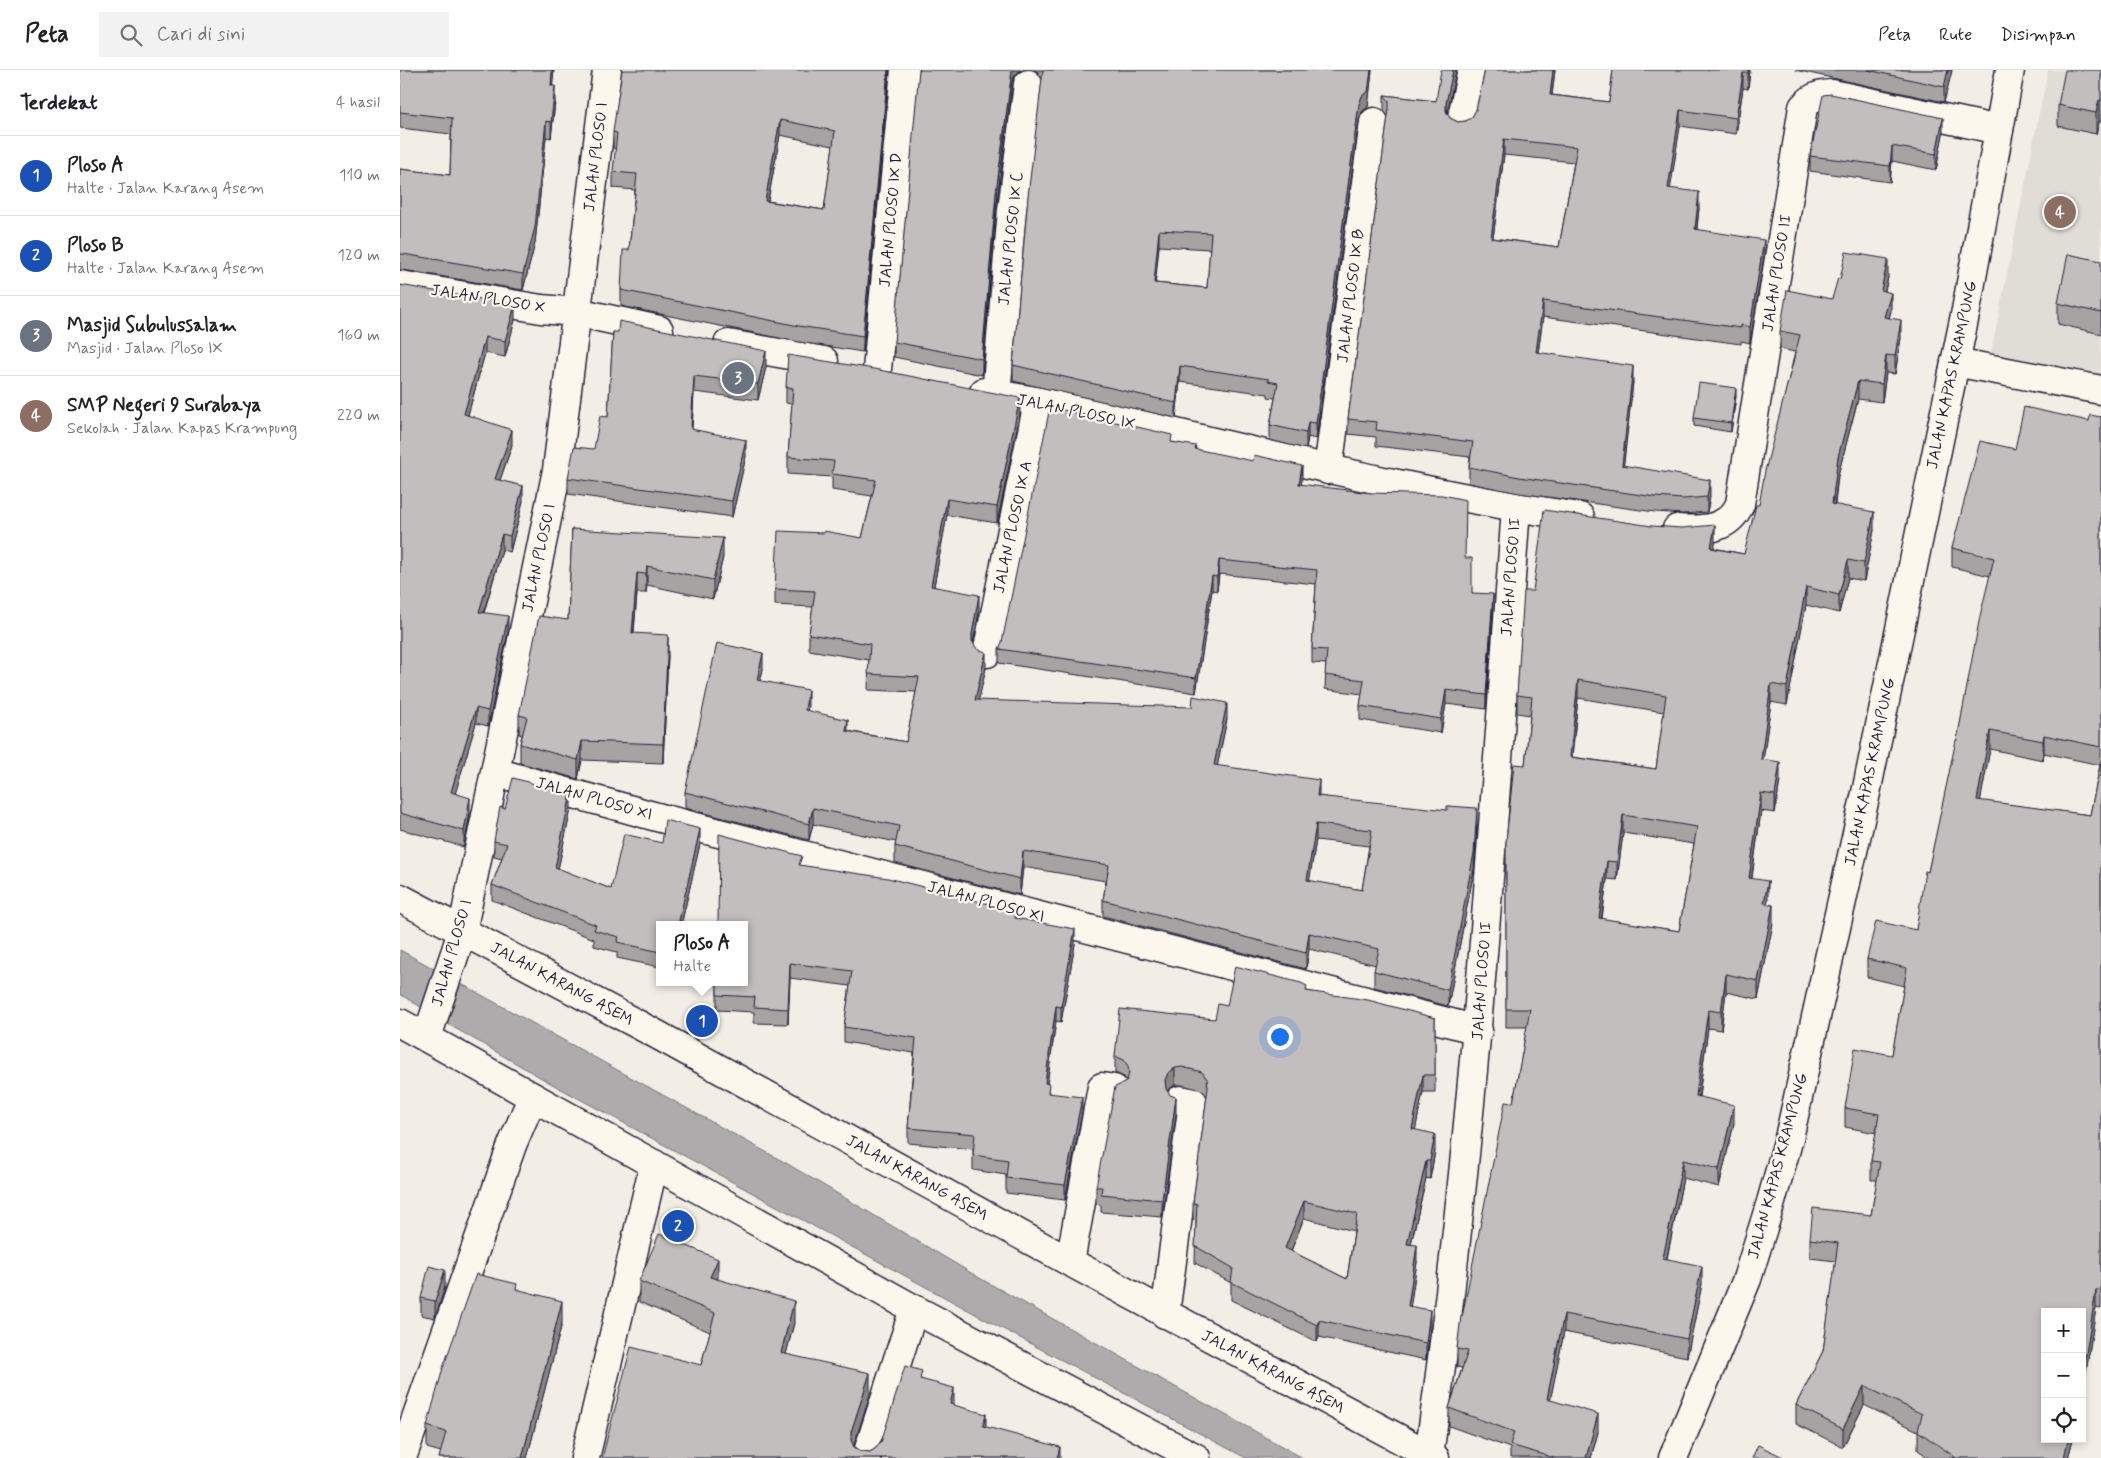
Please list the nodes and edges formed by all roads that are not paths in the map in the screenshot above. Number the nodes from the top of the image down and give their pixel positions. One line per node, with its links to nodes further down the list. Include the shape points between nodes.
1 (607, 70): 10 (street, JALAN PLOSO I)
2 (906, 70): 12 (street, JALAN PLOSO IX D)
3 (1472, 70): 7 (street)
4 (2010, 70): 8 (street, JALAN KAPAS KRAMPUNG)
5 (1028, 84): 16 (street, JALAN PLOSO IX C, via 1012,210)
6 (1374, 122): 18 (street, JALAN PLOSO IX B)
7 (1461, 122)
8 (1999, 130): 11 (street, JALAN KAPAS KRAMPUNG); 21 (street, JALAN PLOSO II, via 1832,94 1818,94 1803,107 1740,504 1734,516 1718,527)
9 (400, 285): 10 (street, JALAN PLOSO X)
10 (576, 312): 12 (street, via 692,337); 23 (street, JALAN PLOSO I, via 557,470)
11 (1955, 362): 15 (street); 41 (street, JALAN KAPAS KRAMPUNG, via 1862,812 1789,1138 1747,1279)
12 (877, 370): 13 (street)
13 (904, 376)
14 (960, 387): 16 (street, JALAN PLOSO IX)
15 (2101, 390)
16 (996, 395): 17 (street, JALAN PLOSO IX)
17 (1038, 402): 18 (street, JALAN PLOSO IX); 22 (street, JALAN PLOSO IX A)
18 (1328, 470): 19 (street, JALAN PLOSO IX)
19 (1516, 508): 20 (street, JALAN PLOSO II); 27 (street, JALAN PLOSO II)
20 (1604, 521)
21 (1653, 528)
22 (987, 653)
23 (494, 772): 25 (street, JALAN PLOSO I); 27 (street, JALAN PLOSO XI)
24 (400, 898): 25 (street, JALAN KARANG ASEM)
25 (459, 940): 28 (street, JALAN PLOSO I); 33 (street, JALAN KARANG ASEM, via 654,1033)
26 (400, 1023): 28 (street)
27 (1478, 1030): 37 (street, JALAN PLOSO II)
28 (429, 1032): 30 (street)
29 (1114, 1089): 33 (street, via 1102,1087)
30 (532, 1098): 32 (street); 38 (street, via 512,1145)
31 (1180, 1100): 35 (street, via 1193,1102)
32 (654, 1164): 34 (street); 39 (street)
33 (1070, 1262): 35 (street, JALAN KARANG ASEM)
34 (914, 1310): 36 (street); 40 (street)
35 (1165, 1314): 37 (street, JALAN KARANG ASEM)
36 (1182, 1455)
37 (1432, 1456)
38 (402, 1458)
39 (585, 1458)
40 (866, 1458)
41 (1673, 1458)

